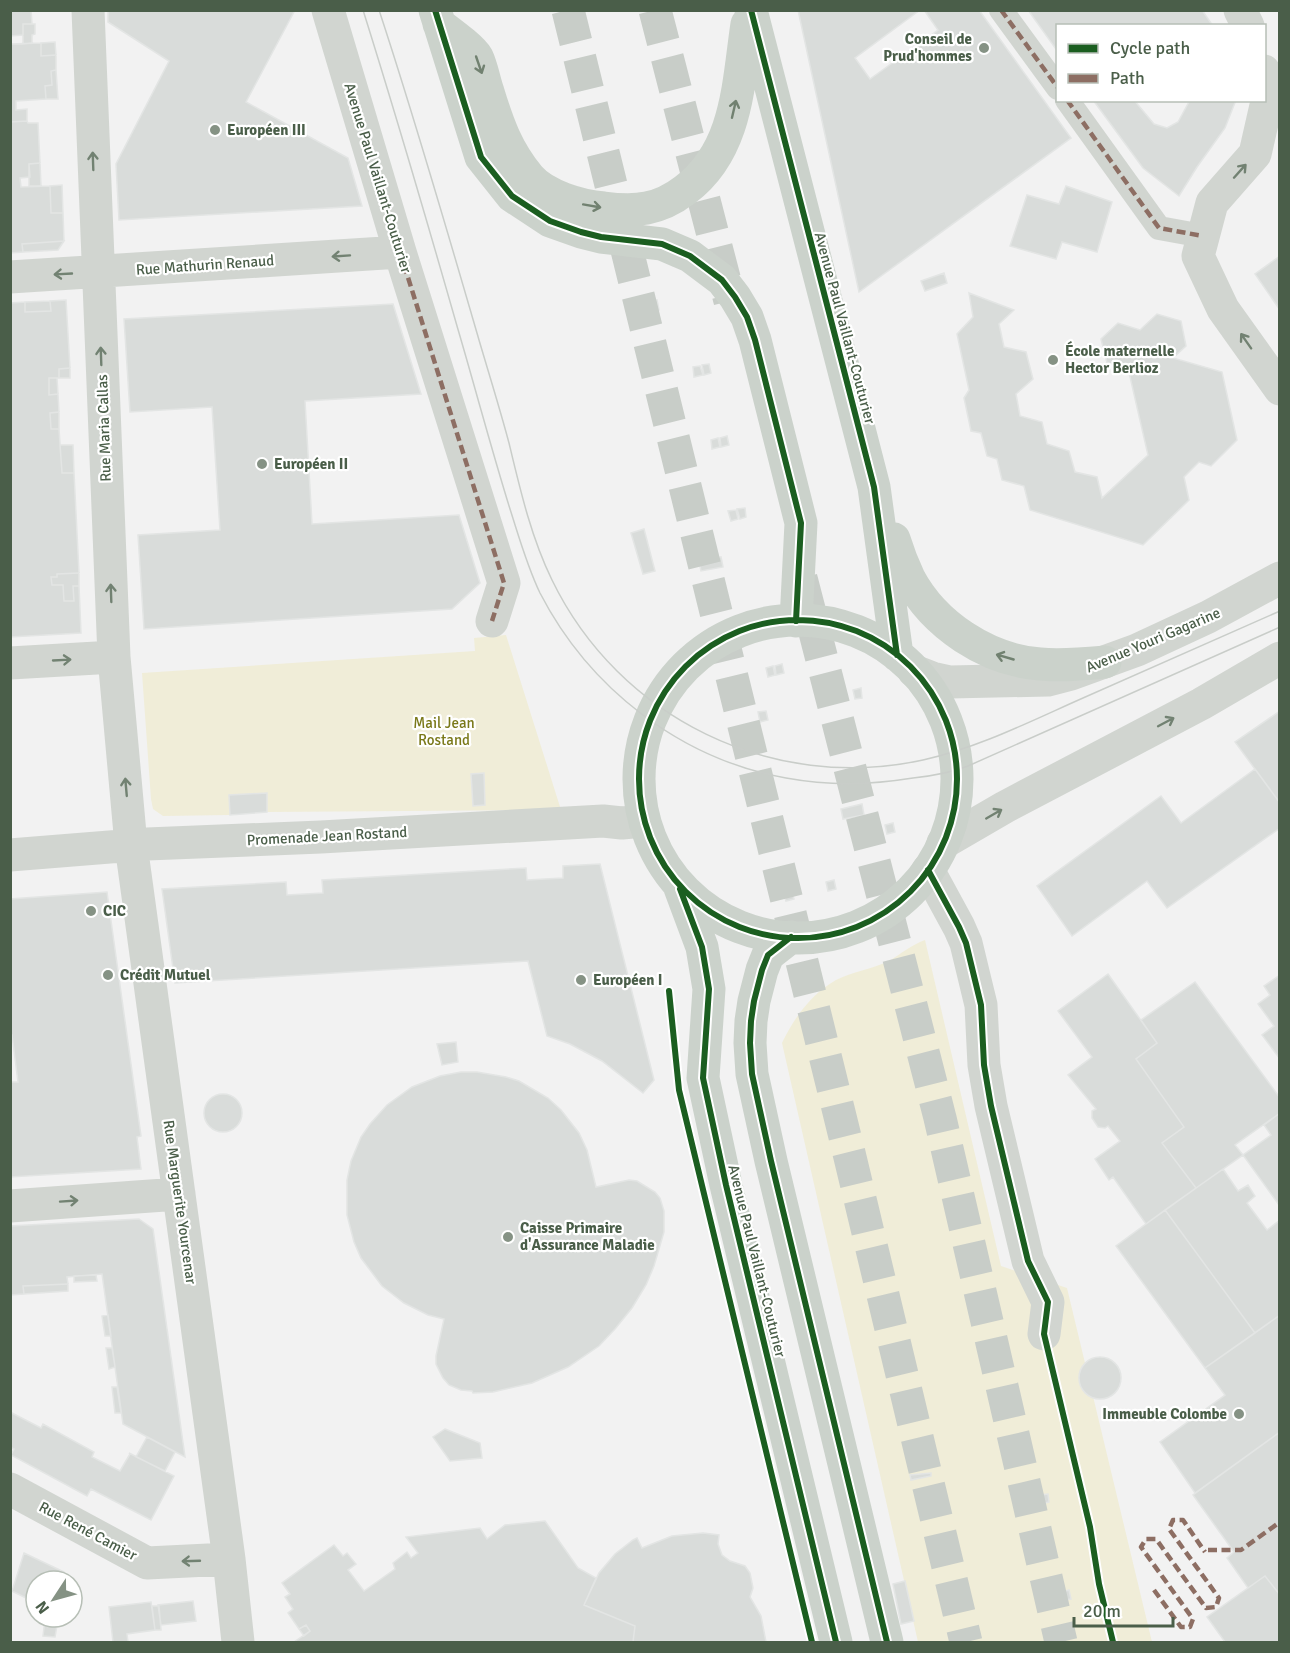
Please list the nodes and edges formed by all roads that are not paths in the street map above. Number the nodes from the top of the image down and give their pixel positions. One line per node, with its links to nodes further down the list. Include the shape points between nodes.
1 (88, 10): 13 (street, Rue Maria Callas, one-way to 1)
2 (328, 10): 12 (street, Avenue Paul Vaillant-Couturier)
3 (750, 10): 6 (main road, one-way to 3, via 477,56 500,130 531,180 555,195 587,207 627,211 672,200 708,169 720,151 735,108); 16 (main road, Avenue Paul Vaillant-Couturier)
4 (1001, 10): 9 (street)
5 (1240, 10): 7 (street)
6 (437, 17): 19 (main road, via 481,157 512,196 550,221 581,232 677,249 722,280 747,316 801,523)
7 (1247, 24)
8 (1266, 77): 11 (street, one-way to 8, via 1212,203 1256,154 1270,88)
9 (1056, 85)
10 (1068, 102): 11 (street, via 1159,228)
11 (1203, 236): 15 (street, one-way to 11, via 1223,309 1198,256)
12 (400, 252): 13 (street, Rue Mathurin Renaud, one-way to 13); 18 (street, Avenue Paul Vaillant-Couturier, via 504,583)
13 (97, 272): 14 (street, Rue Mathurin Renaud, one-way to 14); 20 (street, Rue Maria Callas, one-way to 13)
14 (10, 277)
15 (1280, 389)
16 (874, 487): 22 (main road, one-way to 16, via 1024,662 993,653 959,634 927,604 910,579); 24 (main road, Avenue Paul Vaillant-Couturier)
17 (1280, 578): 22 (street, Avenue Youri Gagarine, via 1208,617)
18 (492, 621)
19 (796, 621): 24 (main road, Avenue Paul Vaillant-Couturier, via 820,622 865,634); 25 (main road, Avenue Paul Vaillant-Couturier, via 743,630 708,649 668,687 642,742 638,777)
20 (114, 657): 23 (street, one-way to 20); 26 (street, Rue Maria Callas, one-way to 20)
21 (1280, 658): 28 (street, one-way to 21, via 1005,807)
22 (1105, 662): 24 (street, Avenue Youri Gagarine, via 1048,680 950,682 932,678)
23 (10, 663)
24 (905, 663): 28 (main road, Avenue Paul Vaillant-Couturier, via 941,707 954,751 956,791 952,815)
25 (644, 821): 26 (street, Promenade Jean Rostand); 29 (main road, Avenue Paul Vaillant-Couturier)
26 (131, 845): 27 (street, Promenade Jean Rostand); 31 (street, Rue Marguerite Yourcenar)
27 (10, 855)
28 (936, 856): 30 (main road, Avenue Paul Vaillant-Couturier, via 902,900 875,918 844,934); 33 (street, via 981,1005 991,1106 1028,1261 1048,1302)
29 (678, 884): 30 (main road, Avenue Paul Vaillant-Couturier, via 719,918); 37 (main road, Avenue Paul Vaillant-Couturier, via 702,947 708,978 703,1078)
30 (790, 937): 38 (main road, via 768,955 762,970 751,1021 752,1074)
31 (179, 1194): 32 (street, one-way to 31); 35 (street, Rue Marguerite Yourcenar)
32 (10, 1206)
33 (1044, 1334)
34 (10, 1489): 35 (street, Rue René Camier, one-way to 34, via 147,1563)
35 (229, 1559): 36 (street)
36 (237, 1642)
37 (836, 1642)
38 (887, 1642)

